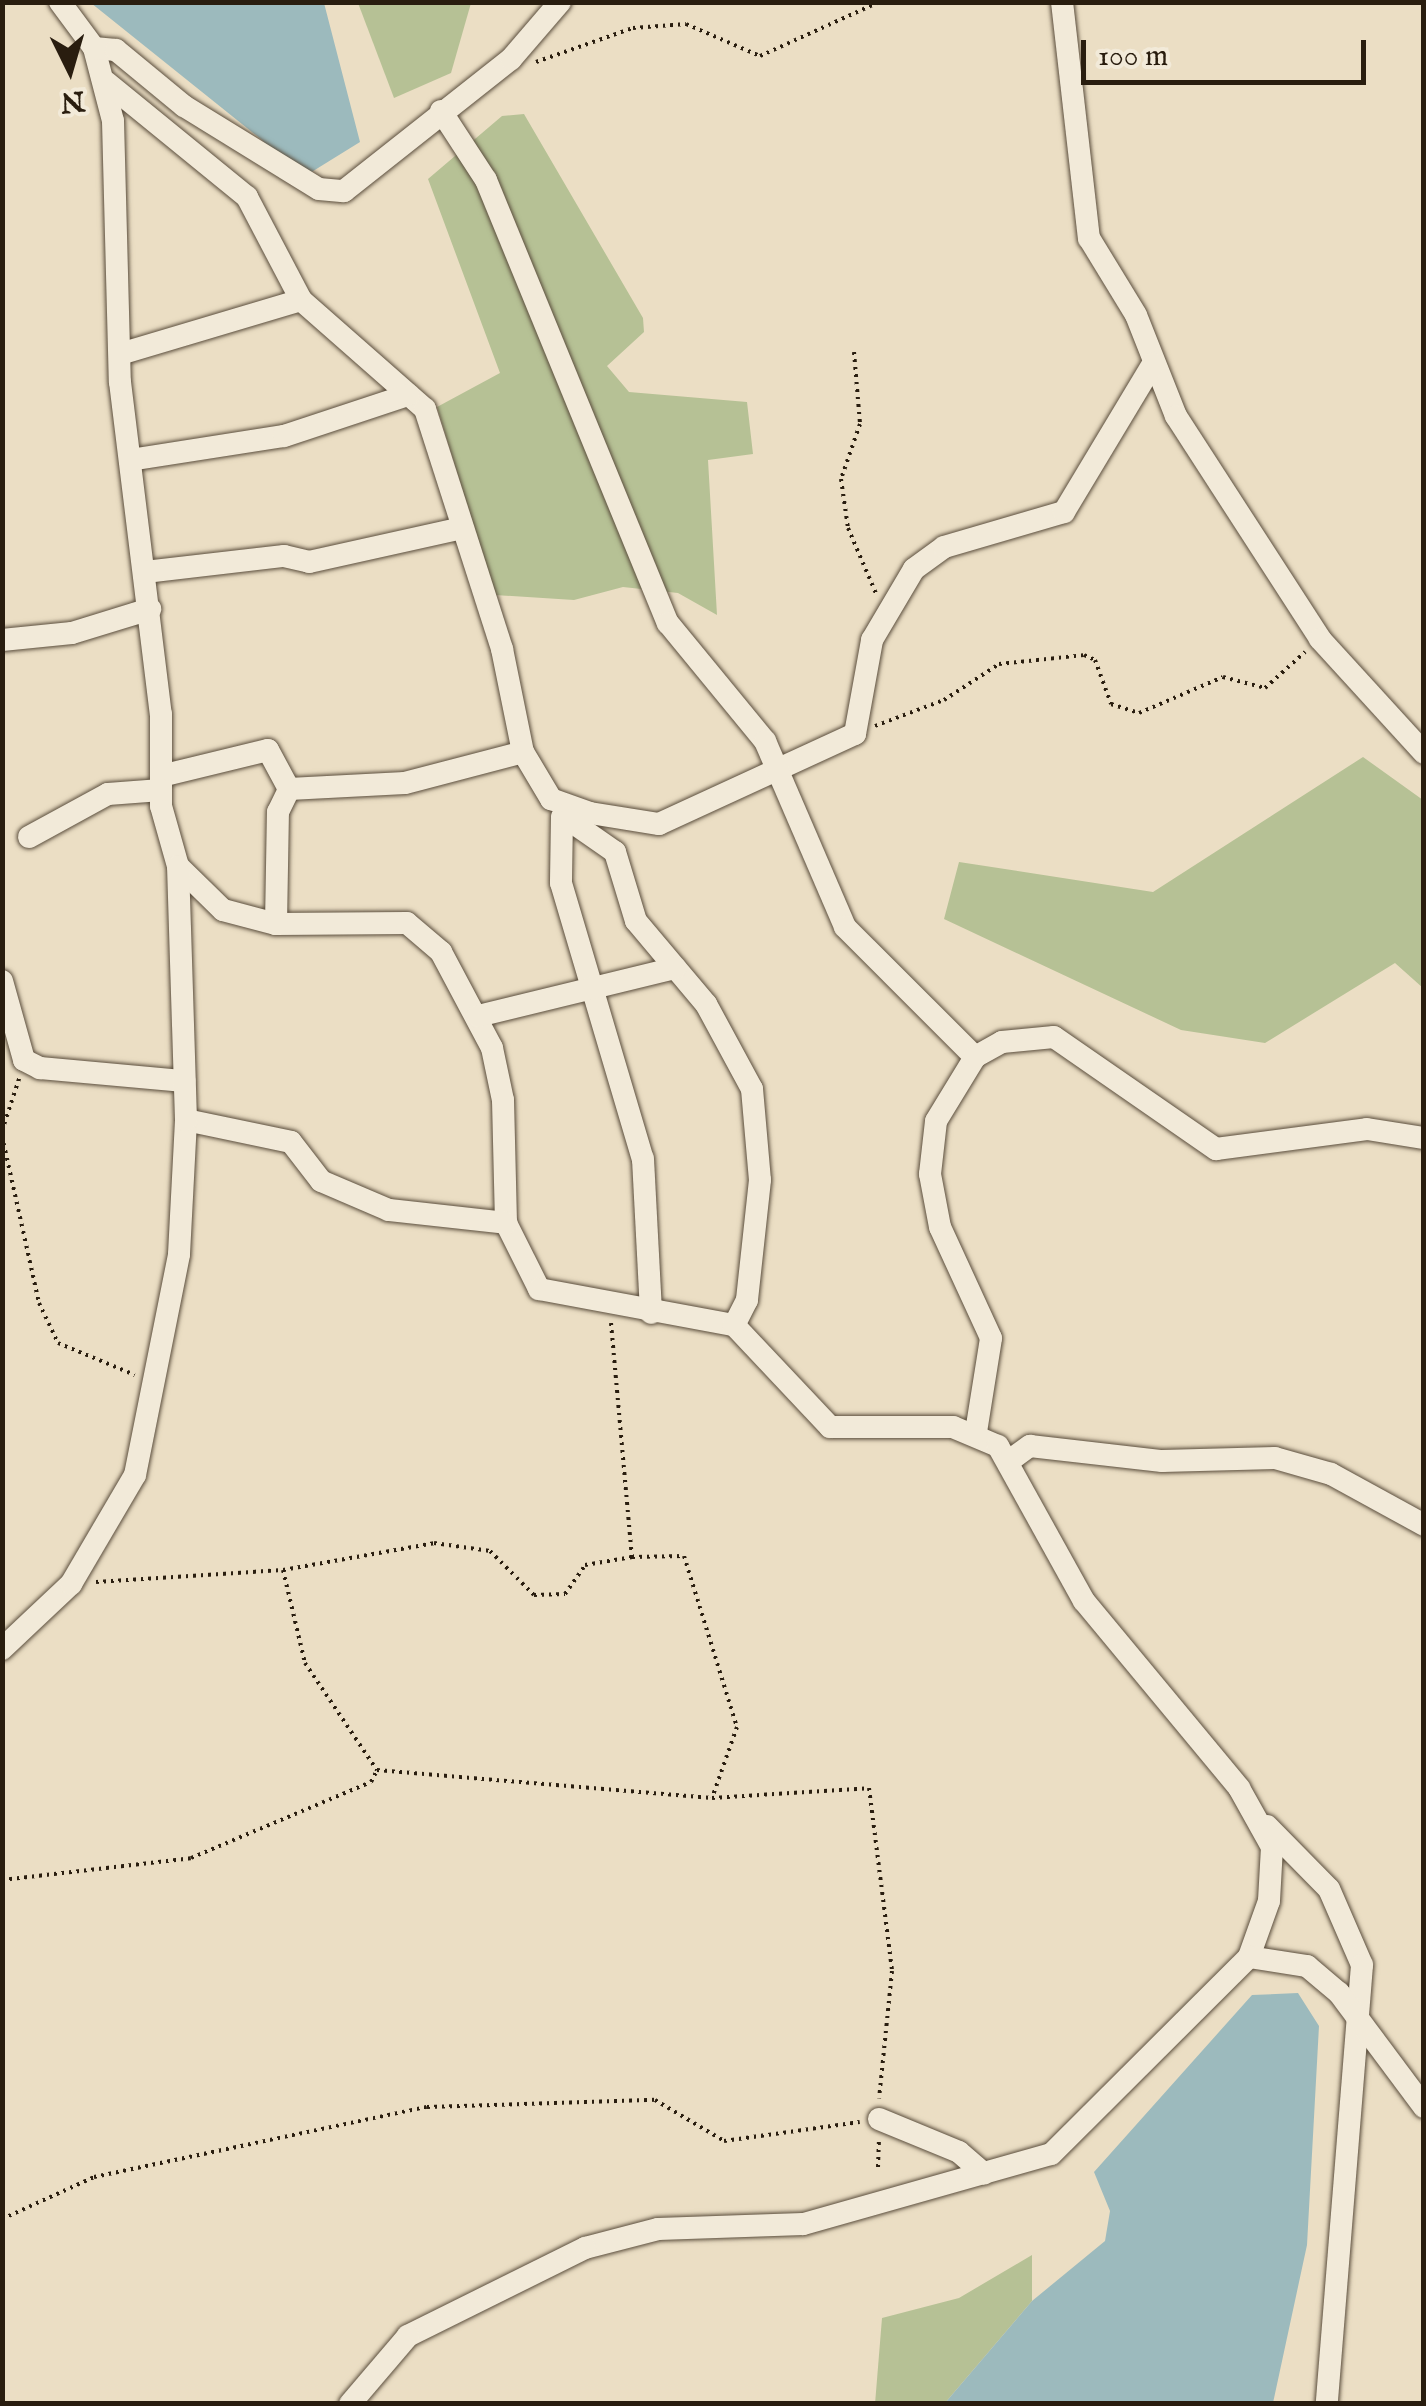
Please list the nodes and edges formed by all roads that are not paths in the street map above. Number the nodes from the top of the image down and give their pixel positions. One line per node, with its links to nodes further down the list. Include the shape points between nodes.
1 (60, 2): 4 (street)
2 (560, 2): 6 (street, via 512,59)
3 (1062, 2): 9 (street, via 1080,208)
4 (94, 48): 5 (street); 6 (street, via 116,50 184,106 319,189 344,191)
5 (106, 82): 7 (street, via 248,197); 8 (street)
6 (441, 111): 18 (street, via 486,180 668,624)
7 (301, 300): 8 (street); 10 (street)
8 (120, 354): 11 (street)
9 (1153, 364): 17 (street, via 1176,416 1320,639); 18 (street, via 1064,512 944,547 884,609 855,734)
10 (408, 395): 11 (street, via 284,436); 12 (street, via 425,410)
11 (130, 460): 13 (street)
12 (462, 528): 13 (street, via 309,562 270,557); 16 (street)
13 (145, 572): 14 (street)
14 (150, 609): 15 (street, via 72,632); 19 (street)
15 (2, 640)
16 (523, 752): 20 (street, via 404,783); 21 (street)
17 (1424, 753)
18 (778, 770): 21 (street, via 659,824); 29 (street, via 845,927)
19 (161, 783): 20 (street, via 268,750); 22 (street, via 108,794); 23 (street)
20 (289, 789): 24 (street, via 278,812)
21 (556, 808): 25 (street, via 594,830 615,852 629,906); 27 (street, via 561,882)
22 (29, 837)
23 (178, 866): 24 (street, via 223,910); 30 (street)
24 (276, 924): 28 (street, via 407,924 441,952)
25 (675, 968): 27 (street); 35 (street, via 724,1038 762,1128 747,1300)
26 (2, 981): 30 (street, via 24,1060)
27 (596, 993): 28 (street); 34 (street, via 643,1159)
28 (478, 1016): 33 (street, via 503,1100)
29 (975, 1057): 32 (street, via 1002,1042 1054,1037 1216,1149 1367,1129); 36 (street, via 936,1121 930,1174 940,1227 991,1338)
30 (184, 1080): 31 (street)
31 (186, 1120): 33 (street, via 292,1142 322,1181 389,1210); 39 (street, via 179,1254 135,1475 71,1584)
32 (1424, 1138)
33 (506, 1223): 34 (street, via 539,1288)
34 (651, 1313): 35 (street)
35 (734, 1325): 36 (street, via 760,1342 830,1426)
36 (976, 1432): 37 (street)
37 (1009, 1462): 38 (street, via 1030,1446 1162,1461 1274,1458 1331,1474); 40 (street, via 1084,1602)
38 (1424, 1524)
39 (2, 1649)
40 (1261, 1820): 41 (street, via 1274,1872); 42 (street, via 1329,1889 1350,1929)
41 (1249, 1957): 42 (street, via 1307,1966); 45 (street, via 1080,2134 1051,2154)
42 (1363, 2022): 43 (street); 46 (street)
43 (1424, 2107)
44 (879, 2119): 45 (street, via 959,2152)
45 (984, 2174): 47 (street, via 803,2224 658,2229 585,2248 408,2336)
46 (1324, 2401)
47 (350, 2404)

